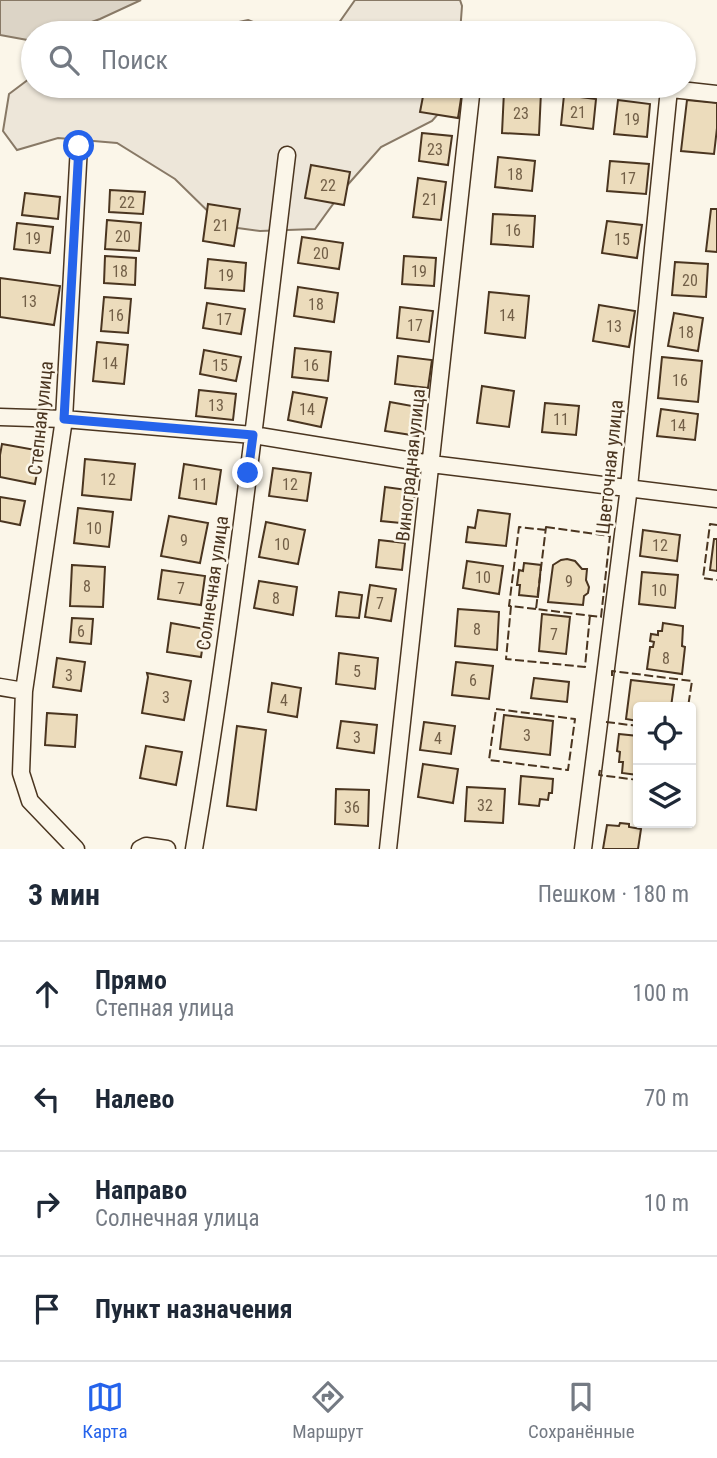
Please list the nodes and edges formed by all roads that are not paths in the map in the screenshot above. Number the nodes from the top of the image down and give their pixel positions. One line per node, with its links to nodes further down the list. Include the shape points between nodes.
1 (696, 92): 2 (street)
2 (717, 94)
3 (471, 98): 10 (street, Виноградная улица)
4 (668, 98): 11 (street, Цветочная улица)
5 (79, 146): 8 (street, Степная улица)
6 (287, 155): 9 (street, Солнечная улица)
7 (0, 417): 8 (street)
8 (64, 419): 9 (street); 14 (street, Степная улица)
9 (253, 435): 10 (street); 18 (street, Солнечная улица)
10 (431, 464): 11 (street); 19 (street, Виноградная улица)
11 (629, 487): 12 (street); 20 (street, Цветочная улица)
12 (717, 499)
13 (0, 687): 14 (street)
14 (24, 691): 15 (street, Степная улица, via 21,774 30,801)
15 (76, 849)
16 (140, 849): 17 (street)
17 (167, 849)
18 (194, 849)
19 (388, 849)
20 (583, 849)

